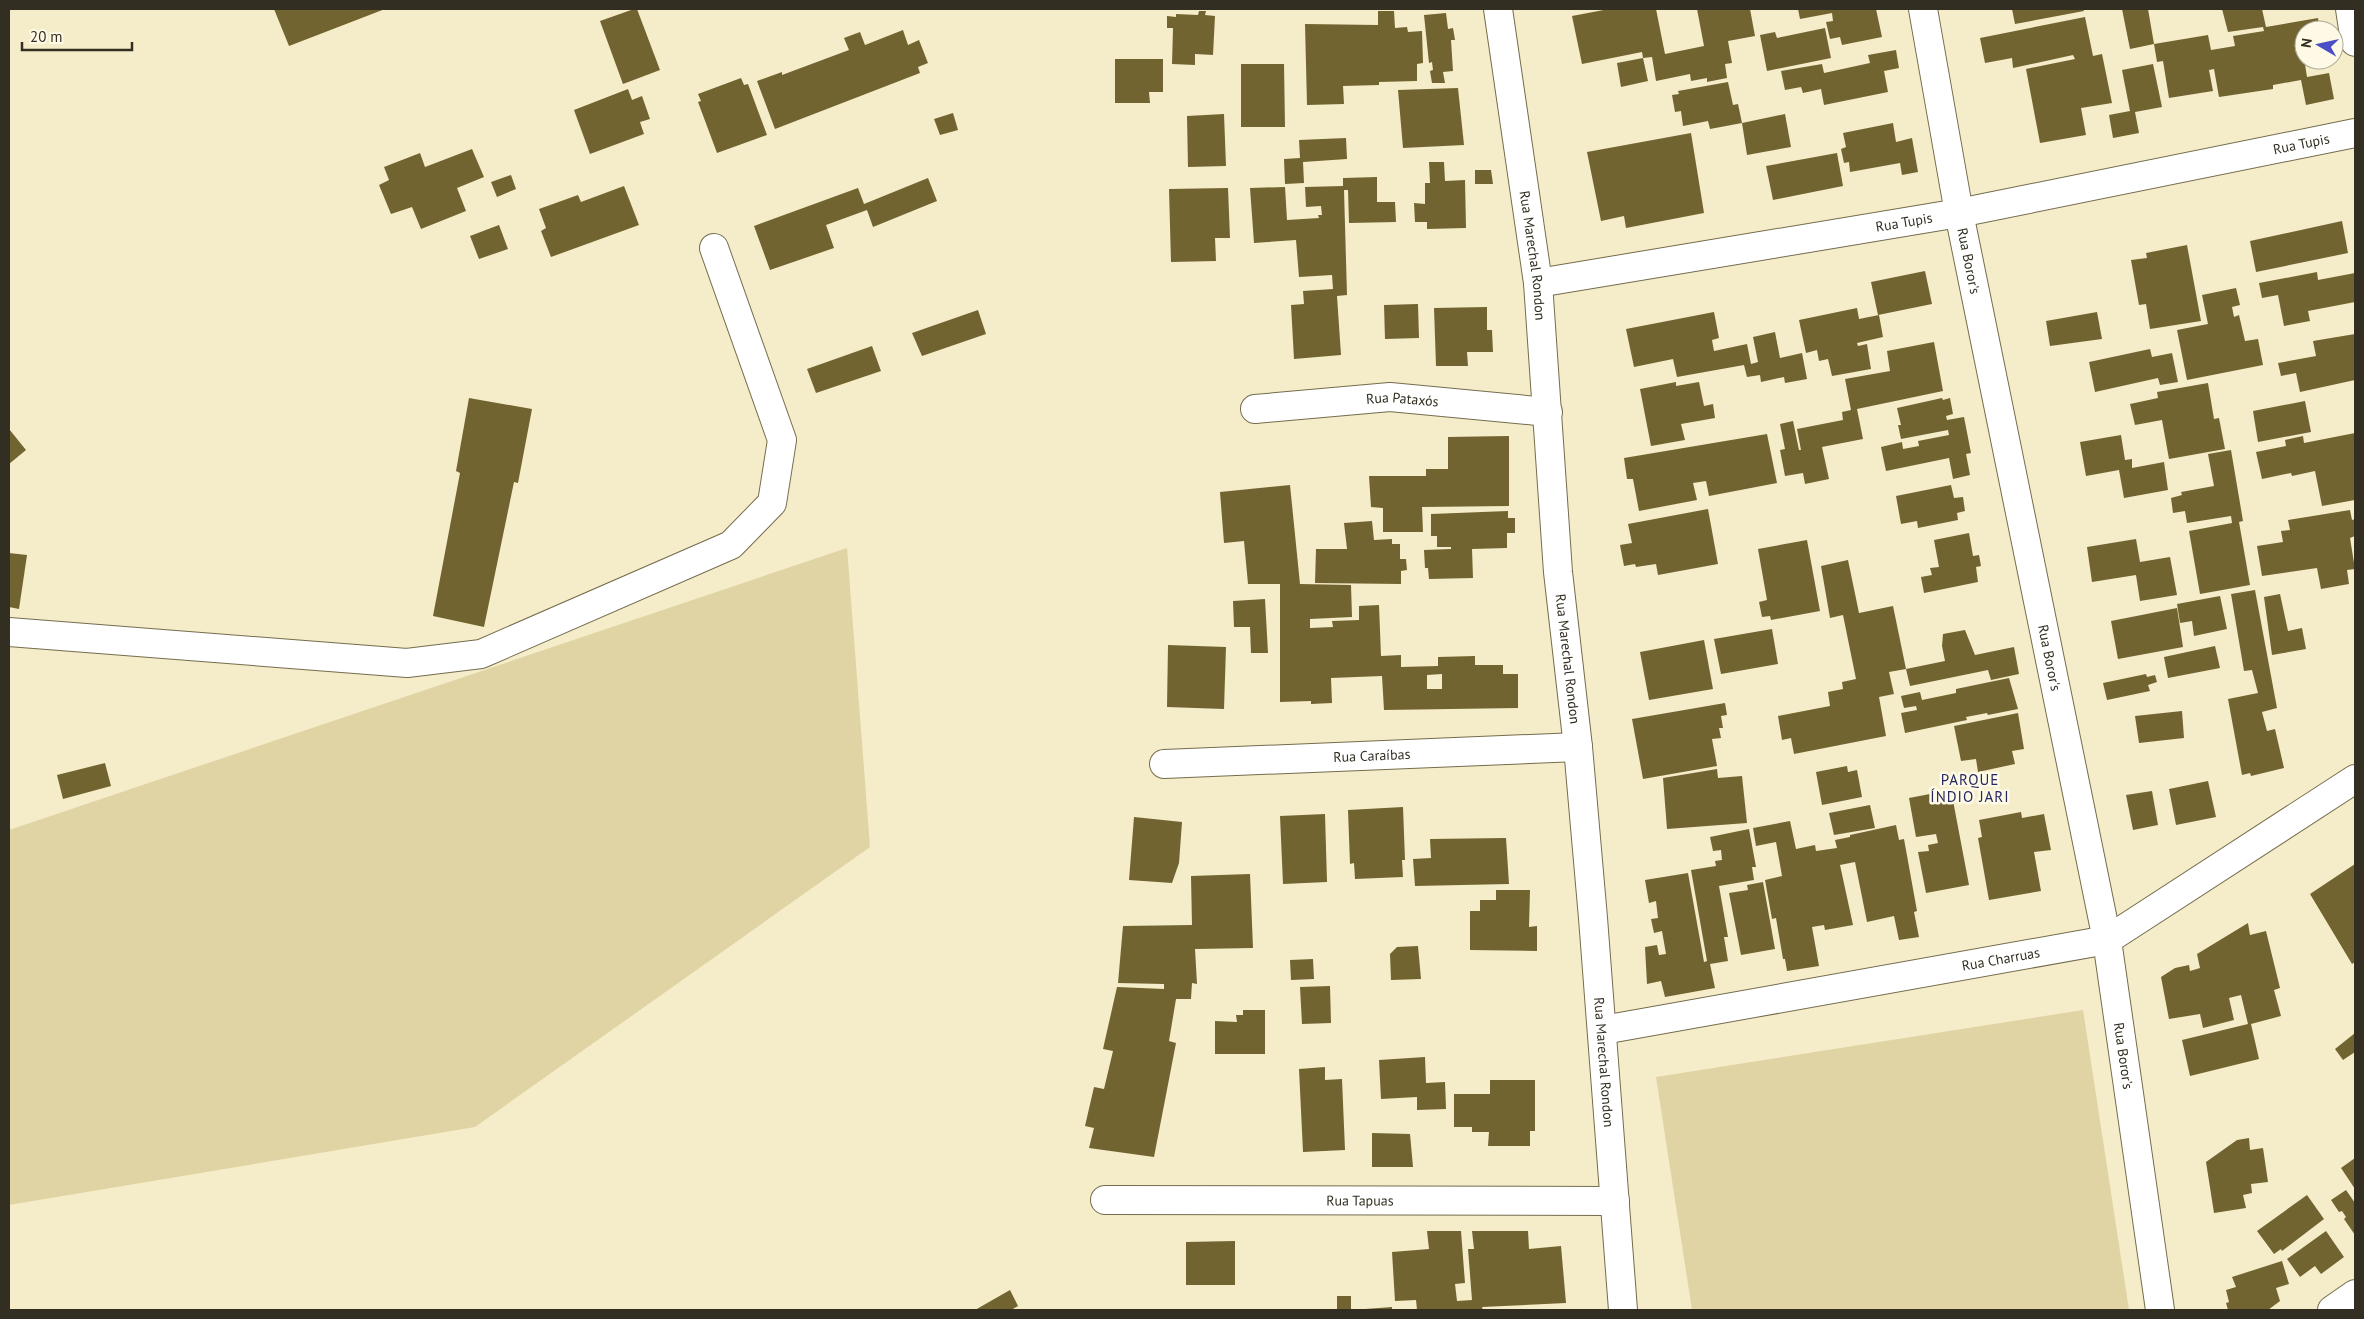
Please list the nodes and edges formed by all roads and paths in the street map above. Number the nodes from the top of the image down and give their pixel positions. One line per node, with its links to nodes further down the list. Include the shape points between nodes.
1 (1498, 9): 8 (street, Rua Marechal Rondon)
2 (1923, 9): 6 (street, Rua Boror's)
3 (2350, 9): 4 (street)
4 (2355, 42)
5 (2355, 132): 6 (street, Rua Tupis)
6 (1959, 213): 8 (street, Rua Tupis); 15 (street, Rua Boror's)
7 (714, 248): 11 (street, via 782,440 772,503 731,545 481,654 407,663)
8 (1538, 283): 10 (street, Rua Marechal Rondon)
9 (1255, 408): 10 (street, Rua Pataxós, via 1390,397)
10 (1548, 412): 12 (street, Rua Marechal Rondon, via 1558,572)
11 (9, 632)
12 (1578, 747): 13 (street, Rua Caraíbas); 16 (street, Rua Marechal Rondon)
13 (1164, 764)
14 (2355, 779): 15 (street, Rua Charruas)
15 (2107, 940): 16 (street, Rua Charruas); 21 (street, Rua Boror's)
16 (1603, 1030): 18 (street, Rua Marechal Rondon)
17 (1105, 1200): 18 (street, Rua Tapuas)
18 (1615, 1201): 20 (street, Rua Marechal Rondon)
19 (2355, 1294): 22 (street)
20 (1623, 1310)
21 (2160, 1310)
22 (2332, 1310)

